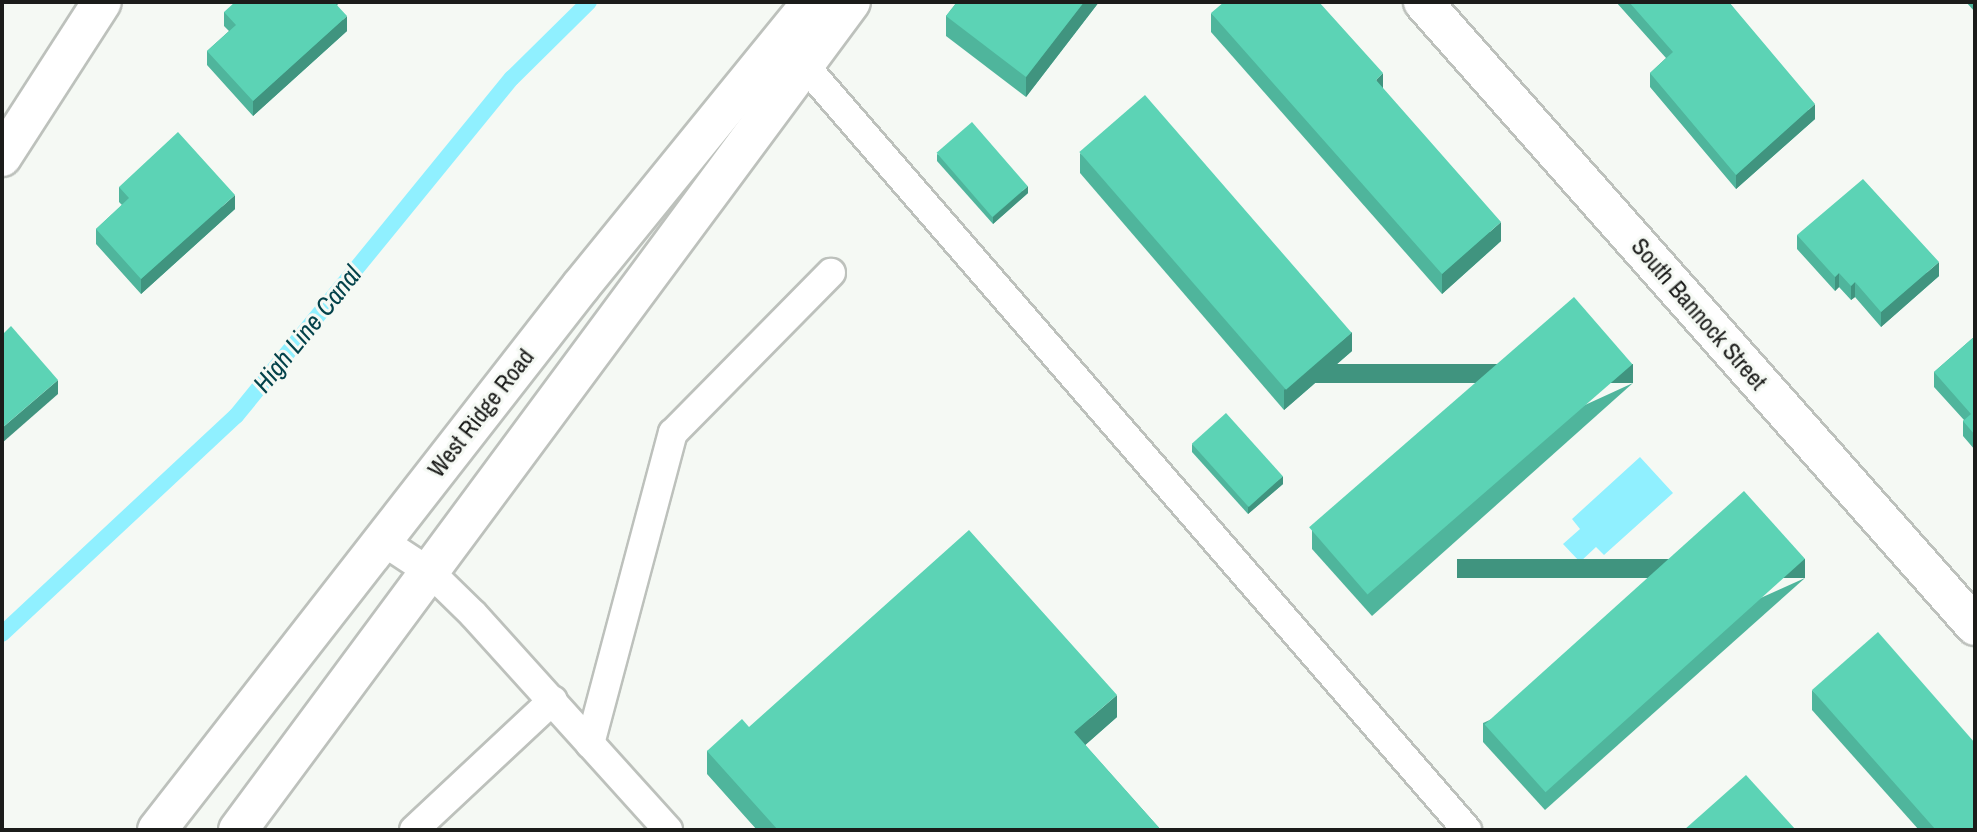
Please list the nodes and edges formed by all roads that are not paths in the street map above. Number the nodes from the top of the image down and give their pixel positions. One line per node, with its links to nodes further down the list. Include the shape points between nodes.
1 (102, 2): 6 (street)
2 (812, 2): 5 (street, West Ridge Road)
3 (851, 2): 5 (street, West Ridge Road)
4 (1423, 2): 10 (street, South Bannock Street)
5 (793, 52): 8 (street, West Ridge Road); 9 (street, West Ridge Road); 17 (lane)
6 (2, 157)
7 (831, 273): 12 (lane, via 673,433)
8 (381, 540): 9 (lane); 13 (street, West Ridge Road)
9 (430, 573): 11 (lane); 14 (street, West Ridge Road)
10 (1975, 626)
11 (553, 701): 12 (lane); 15 (lane)
12 (590, 744): 16 (lane)
13 (157, 830)
14 (238, 830)
15 (414, 830)
16 (667, 830)
17 (1467, 830)

